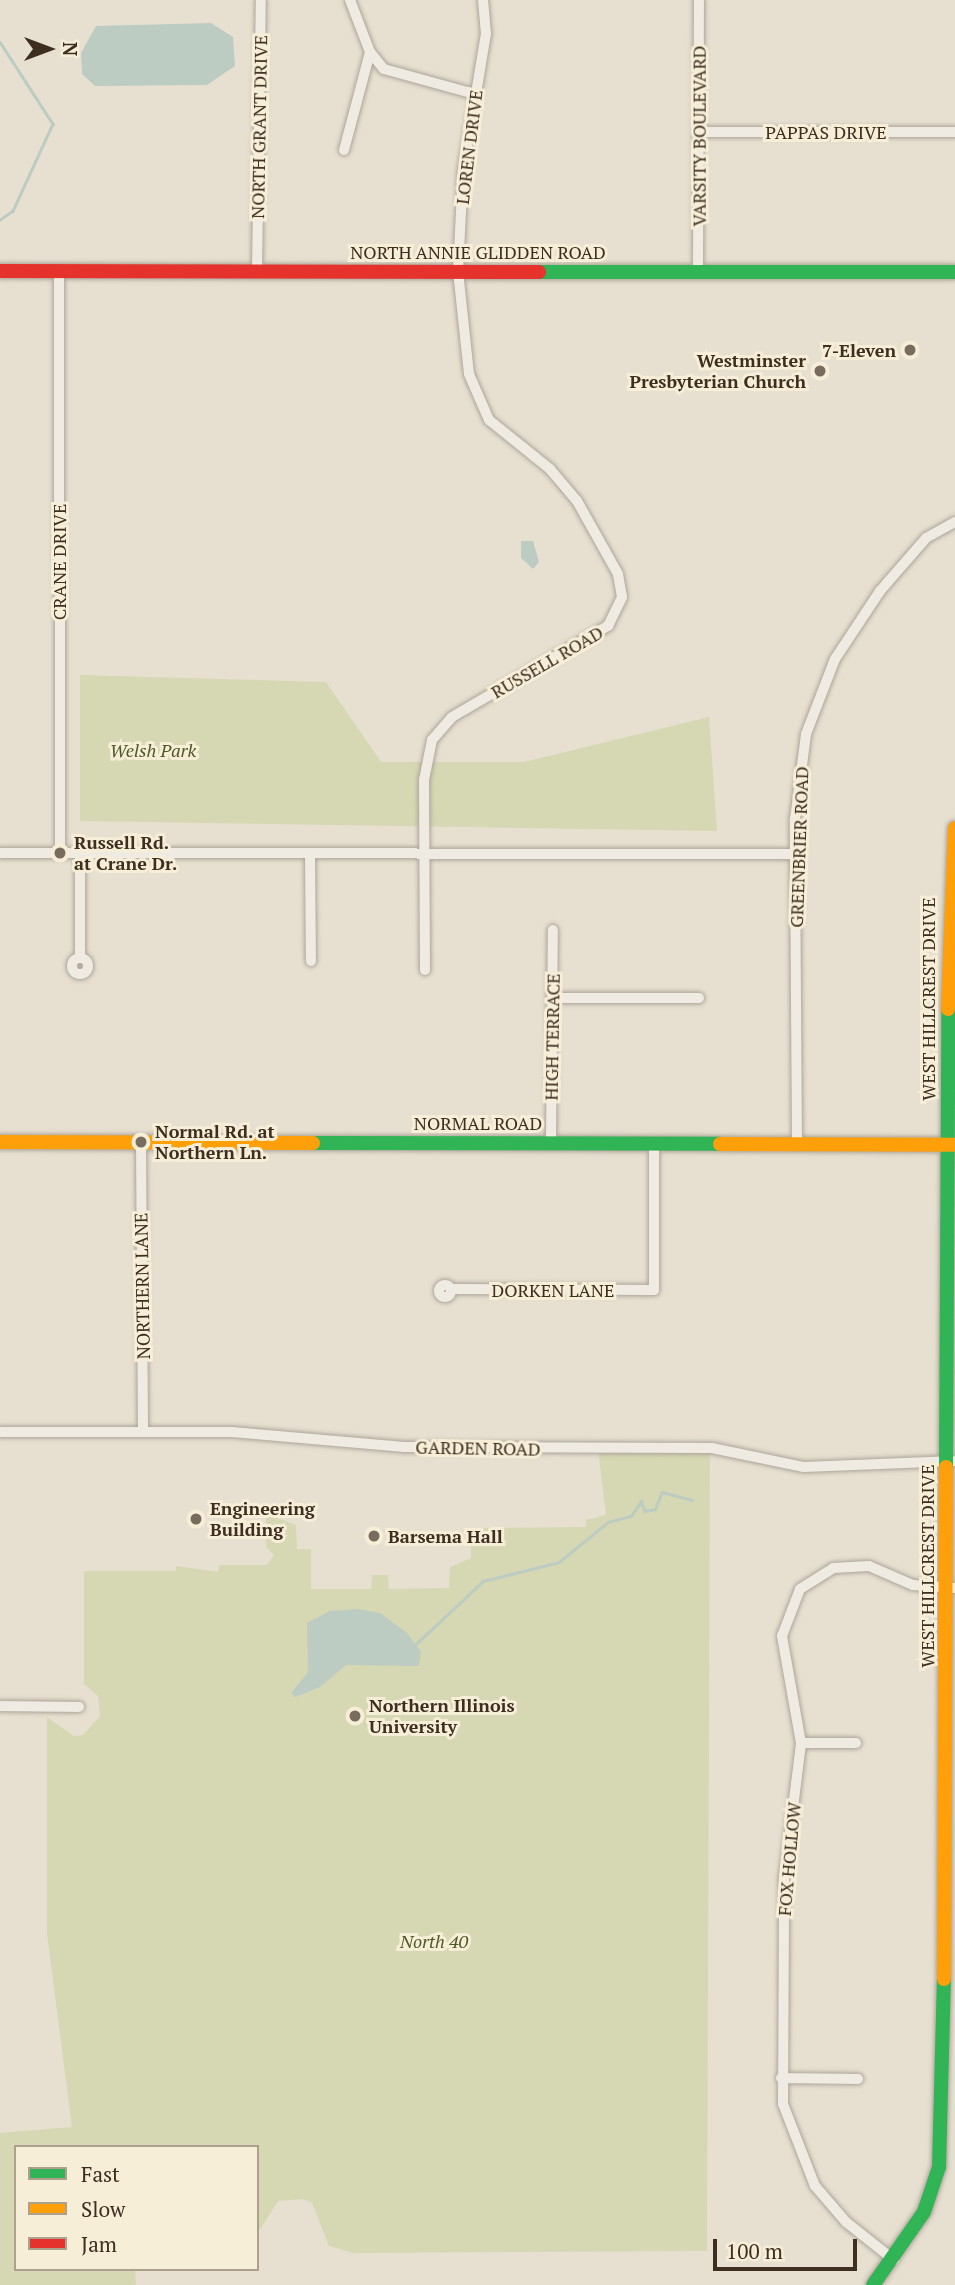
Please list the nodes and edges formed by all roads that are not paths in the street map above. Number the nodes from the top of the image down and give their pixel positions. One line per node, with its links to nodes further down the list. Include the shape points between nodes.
1 (261, 0): 14 (street, NORTH GRANT DRIVE)
2 (350, 0): 5 (street)
3 (483, 0): 6 (street, LOREN DRIVE, via 486,34)
4 (699, 0): 7 (street, VARSITY BOULEVARD)
5 (370, 52): 6 (street, via 399,77); 9 (street)
6 (475, 94): 12 (street, LOREN DRIVE)
7 (698, 132): 8 (street, PAPPAS DRIVE); 13 (street, VARSITY BOULEVARD)
8 (955, 132)
9 (344, 149)
10 (0, 271): 11 (street, NORTH ANNIE GLIDDEN ROAD)
11 (59, 271): 14 (street, NORTH ANNIE GLIDDEN ROAD); 21 (street, CRANE DRIVE)
12 (457, 271): 13 (street, NORTH ANNIE GLIDDEN ROAD); 14 (street, NORTH ANNIE GLIDDEN ROAD); 16 (street, LOREN DRIVE, via 478,405)
13 (698, 271): 15 (street, NORTH ANNIE GLIDDEN ROAD)
14 (257, 272)
15 (955, 272)
16 (550, 469): 19 (street, RUSSELL ROAD, via 607,550 620,580 619,611 597,634 438,729 425,764)
17 (955, 522): 24 (street, GREENBRIER ROAD, via 926,538 889,579 825,679 800,760)
18 (955, 828): 36 (street, WEST HILLCREST DRIVE, via 948,881)
19 (426, 852): 23 (street); 24 (street); 28 (street, RUSSELL ROAD)
20 (0, 853): 21 (street)
21 (60, 853): 22 (street)
22 (80, 853): 23 (street); 26 (street)
23 (310, 854): 27 (street)
24 (796, 854): 35 (street, GREENBRIER ROAD)
25 (553, 930): 29 (street, HIGH TERRACE)
26 (80, 958)
27 (311, 961)
28 (425, 970)
29 (553, 998): 30 (street); 33 (street, HIGH TERRACE)
30 (699, 998)
31 (0, 1142): 32 (street, NORMAL ROAD)
32 (141, 1142): 33 (street, NORMAL ROAD); 38 (street, NORTHERN LANE)
33 (551, 1143): 34 (street, NORMAL ROAD)
34 (654, 1143): 35 (street, NORMAL ROAD); 37 (street, DORKEN LANE, via 654,1290)
35 (797, 1143): 36 (street, NORMAL ROAD)
36 (951, 1145): 40 (street, WEST HILLCREST DRIVE)
37 (452, 1289)
38 (143, 1431): 39 (street, GARDEN ROAD); 40 (street, GARDEN ROAD, via 404,1447 712,1448 804,1466)
39 (0, 1433)
40 (951, 1462): 41 (street, WEST HILLCREST DRIVE)
41 (950, 1588): 44 (street, WEST HILLCREST DRIVE); 45 (street, FOX HOLLOW, via 913,1585 856,1564 823,1572 800,1590 782,1636)
42 (0, 1706): 43 (street)
43 (79, 1707)
44 (950, 1734): 47 (street, WEST HILLCREST DRIVE)
45 (801, 1743): 46 (street); 48 (street, FOX HOLLOW, via 783,1880)
46 (856, 1743)
47 (950, 1877): 50 (street, WEST HILLCREST DRIVE, via 941,2155 924,2212)
48 (782, 2078): 49 (street); 50 (street, FOX HOLLOW, via 790,2130 815,2186 846,2222)
49 (858, 2079)
50 (895, 2261): 51 (street, WEST HILLCREST DRIVE)
51 (873, 2285)

